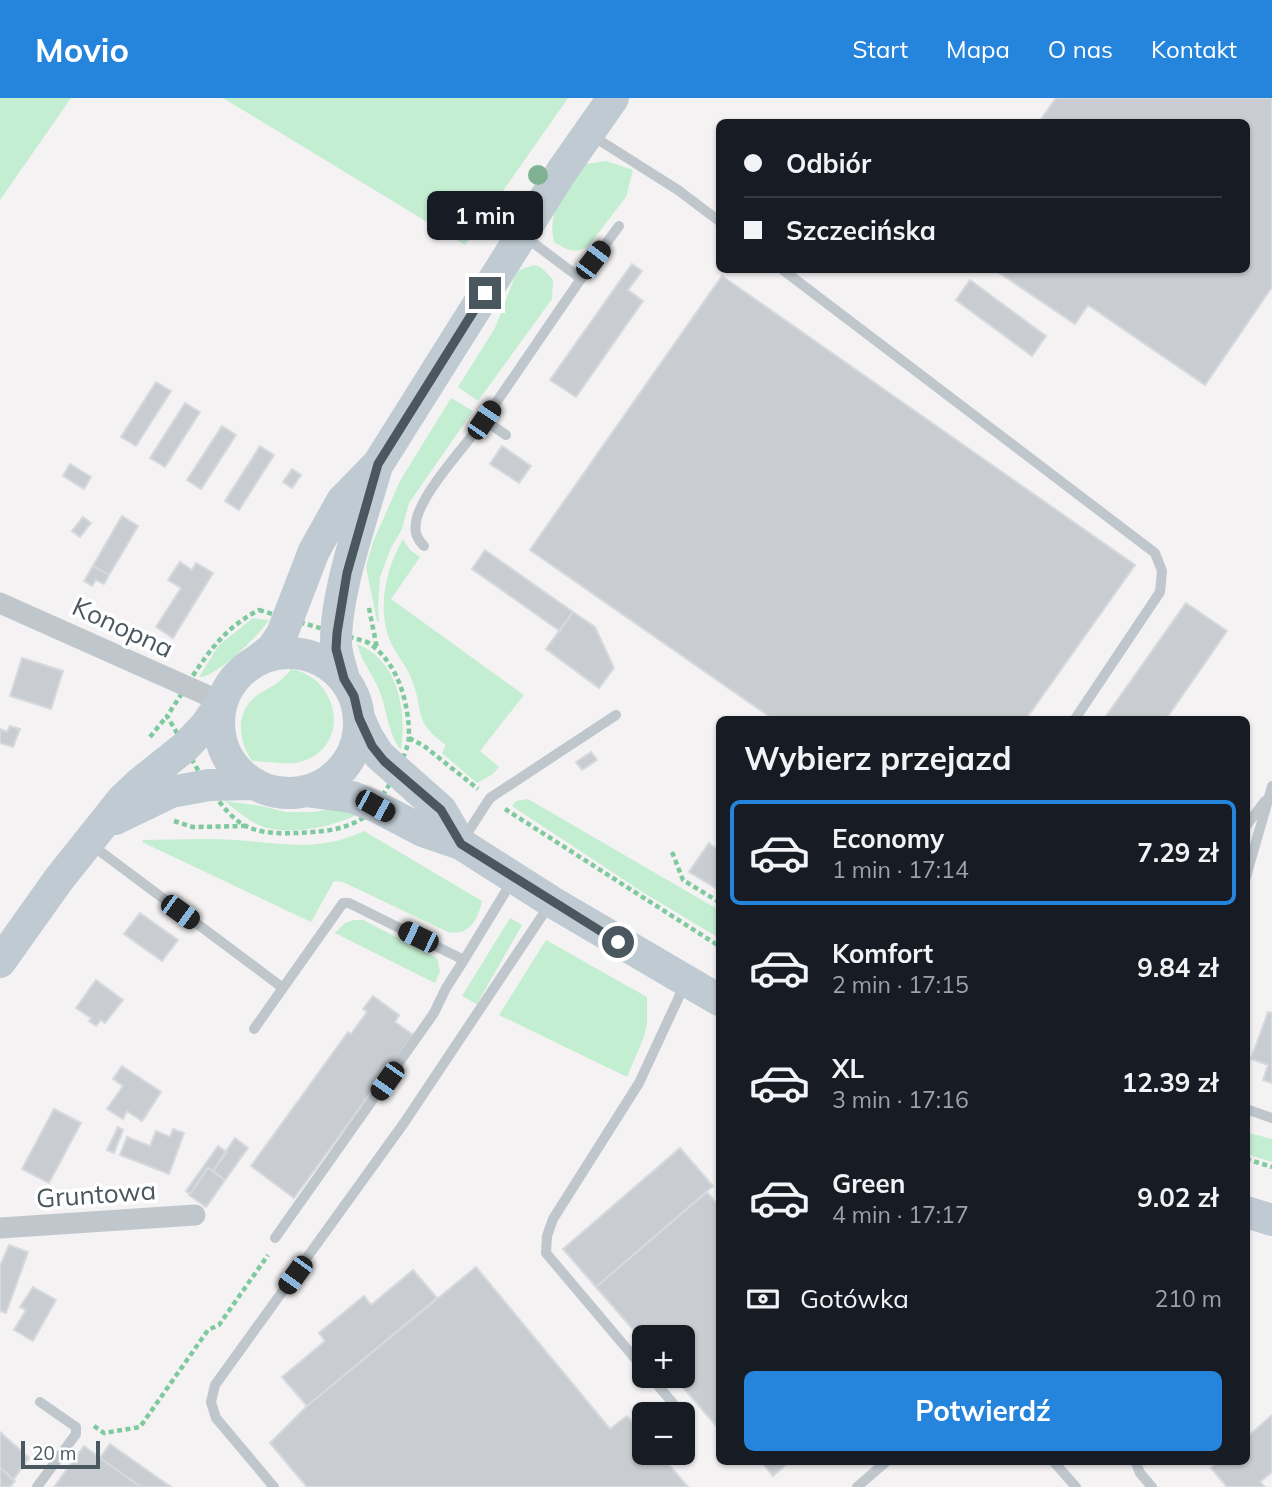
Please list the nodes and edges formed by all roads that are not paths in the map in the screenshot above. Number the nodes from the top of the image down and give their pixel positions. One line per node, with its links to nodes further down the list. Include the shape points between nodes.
1 (613, 98): 2 (main road)
2 (588, 133): 3 (lane); 5 (main road)
3 (716, 219)
4 (619, 226): 7 (lane)
5 (522, 234): 7 (lane); 10 (main road)
6 (787, 273): 17 (lane, via 1155,554 1162,571 1160,592)
7 (580, 278): 8 (lane)
8 (484, 420): 9 (lane); 11 (lane, via 419,513 415,530)
9 (506, 435)
10 (378, 464): 13 (main road, via 342,501 314,551 282,634); 14 (main road, via 340,609 336,644)
11 (424, 546)
12 (0, 603): 15 (street, Konopna)
13 (255, 662): 14 (main road, via 278,654 302,654 320,660); 15 (main road, via 233,681)
14 (344, 679): 18 (main road)
15 (222, 702): 19 (main road, via 219,727 225,752); 23 (main road, via 193,739 131,790)
16 (616, 715): 24 (lane, via 490,797)
17 (1077, 716)
18 (359, 718): 20 (main road, via 356,744 344,767); 24 (main road, via 379,755 441,810)
19 (256, 785): 20 (main road, via 276,792); 23 (main road, via 172,792)
20 (305, 791): 24 (main road, via 352,797)
21 (1270, 791): 22 (lane); 25 (lane)
22 (1250, 820)
23 (105, 827): 29 (main road); 31 (lane)
24 (461, 844): 26 (main road)
25 (1250, 863)
26 (513, 878): 27 (main road); 28 (lane)
27 (552, 902): 30 (main road); 49 (lane, via 404,1123 215,1385 211,1402 216,1418)
28 (464, 960): 31 (lane, via 343,903); 40 (lane, via 434,1013)
29 (0, 962)
30 (686, 982): 32 (main road); 41 (lane, via 639,1083 547,1236 546,1253)
31 (283, 988): 33 (lane)
32 (716, 998)
33 (254, 1029)
34 (1250, 1110): 35 (lane)
35 (1272, 1118)
36 (1250, 1213): 38 (main road)
37 (195, 1216): 39 (street, Gruntowa)
38 (1272, 1220)
39 (0, 1228)
40 (275, 1238)
41 (632, 1355)
42 (660, 1388): 44 (lane)
43 (40, 1402): 48 (lane, via 76,1427 76,1434)
44 (672, 1402)
45 (883, 1465): 50 (lane)
46 (1057, 1465): 51 (lane)
47 (1137, 1465): 52 (lane)
48 (37, 1487)
49 (274, 1487)
50 (858, 1487)
51 (1076, 1487)
52 (1152, 1487)

